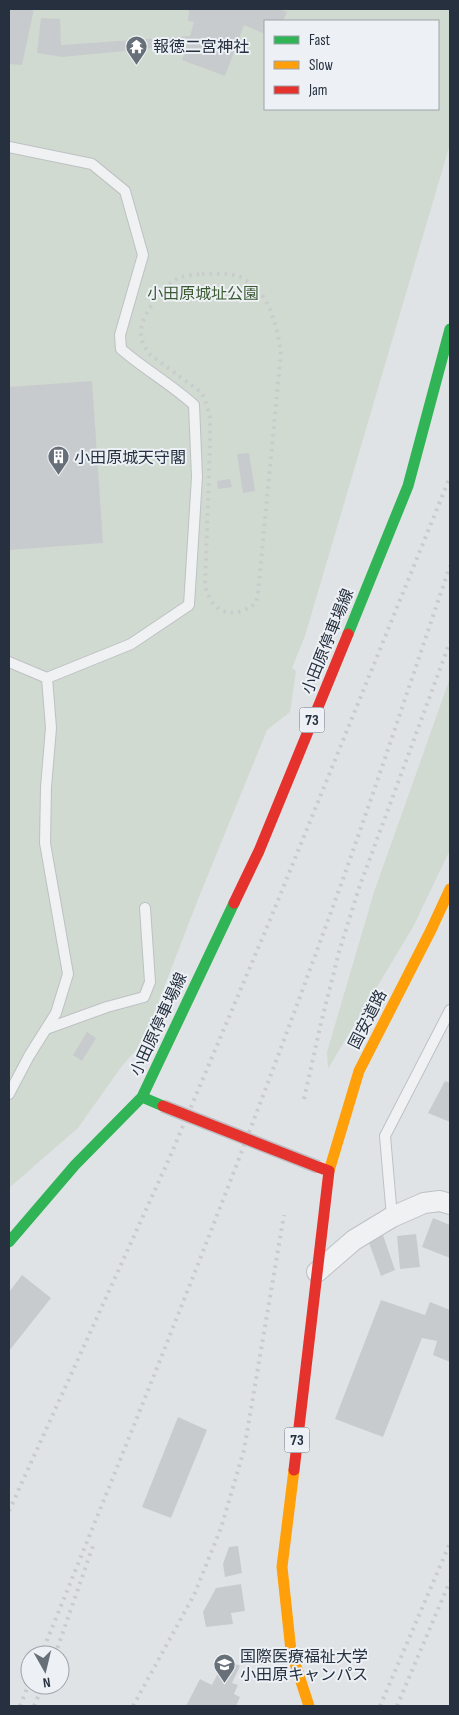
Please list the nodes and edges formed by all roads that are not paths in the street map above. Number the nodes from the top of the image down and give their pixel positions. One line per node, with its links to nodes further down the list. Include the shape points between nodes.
1 (9, 147): 4 (lane, via 92,164 124,191 143,255 120,335 121,349 194,405 197,477 189,605 131,644)
2 (450, 330): 10 (main road, 小田原停車場線 / 73, via 408,486 259,851)
3 (9, 662): 4 (lane)
4 (47, 678): 8 (lane, via 51,728 45,843 68,974 56,1013)
5 (450, 888): 11 (main road, 国安道路, via 359,1071)
6 (145, 908): 8 (lane, via 150,982 144,997)
7 (450, 1010): 13 (lane, via 385,1136)
8 (46, 1029): 9 (lane)
9 (9, 1094)
10 (142, 1097): 11 (main road, 小田原停車場線, bridge); 14 (main road, via 75,1165)
11 (329, 1171): 15 (main road, 73)
12 (450, 1204): 13 (street, via 424,1202)
13 (392, 1218): 15 (street, via 354,1240)
14 (9, 1242)
15 (317, 1272): 16 (main road, 73, via 282,1567 291,1651)
16 (309, 1706)

